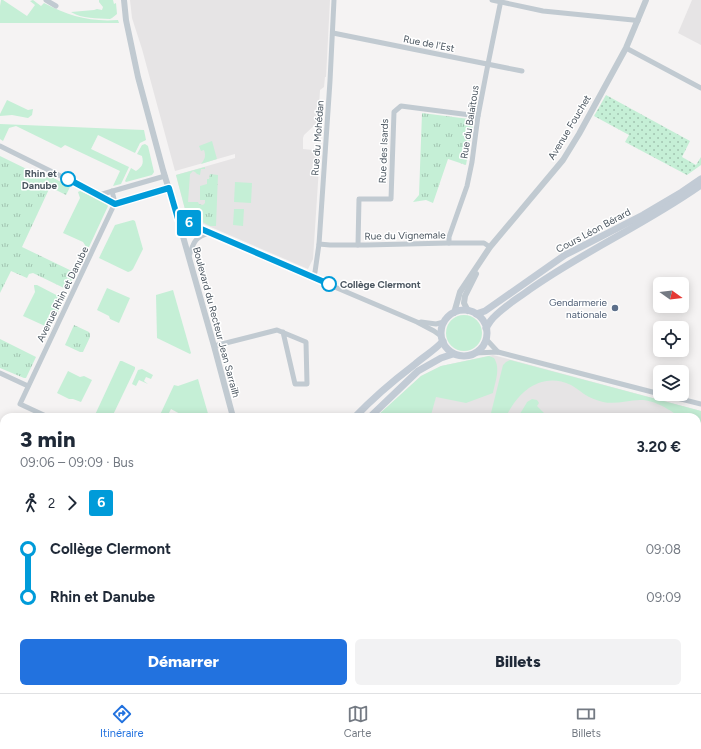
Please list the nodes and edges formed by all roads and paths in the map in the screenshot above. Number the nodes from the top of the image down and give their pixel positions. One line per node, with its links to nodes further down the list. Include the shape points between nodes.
1 (46, 0): 7 (street)
2 (124, 0): 16 (street, Boulevard du Recteur Jean Sarrailh, via 138,77)
3 (334, 0): 9 (street, Rue du Mohédan)
4 (492, 0): 6 (street)
5 (646, 0): 8 (street, Avenue Fouchet)
6 (501, 1): 8 (street, via 543,11); 11 (street, Rue du Balaïtous)
7 (56, 6)
8 (638, 21): 10 (street, Avenue Fouchet)
9 (333, 33): 11 (street, Rue de l'Est); 27 (street, Rue du Mohédan)
10 (626, 48): 13 (street); 29 (street, Avenue Fouchet, via 563,160)
11 (488, 64): 12 (street, Rue de l'Est); 14 (street, Rue du Balaïtous)
12 (522, 71)
13 (701, 88)
14 (478, 116): 26 (street, Rue du Balaïtous, via 467,186); 28 (street, Rue des Isards, via 401,106 394,112 391,199 359,199)
15 (0, 146): 21 (street)
16 (165, 176): 19 (street, Boulevard du Recteur Jean Sarrailh); 20 (street)
17 (701, 179): 34 (main road, Cours Léon Bérard, via 643,215 565,255 485,311)
18 (701, 185): 37 (main road, Cours Léon Bérard, via 658,214 542,281 506,306 492,318)
19 (169, 188): 22 (street); 23 (street, Boulevard du Recteur Jean Sarrailh)
20 (112, 192): 21 (street); 22 (street)
21 (99, 195): 22 (street)
22 (115, 204): 46 (street, Avenue Rhin et Danube)
23 (178, 219): 24 (street, Boulevard du Recteur Jean Sarrailh); 25 (street)
24 (182, 233): 25 (street); 30 (street, Boulevard du Recteur Jean Sarrailh)
25 (209, 233): 30 (street, via 195,240); 31 (street)
26 (449, 243): 28 (street, Rue du Vignemale); 29 (street, Rue du Vignemale, via 484,243)
27 (319, 244): 28 (street, Rue du Vignemale); 31 (street, Rue du Mohédan)
28 (358, 245)
29 (489, 249): 32 (street, Avenue Fouchet, via 465,296 464,303); 33 (street, Avenue Fouchet, via 460,292)
30 (189, 256): 41 (street, Boulevard du Recteur Jean Sarrailh)
31 (313, 277): 35 (street)
32 (468, 311): 33 (main road); 34 (main road)
33 (454, 313): 36 (main road)
34 (476, 314): 37 (main road)
35 (417, 322): 36 (street); 39 (street, via 434,331)
36 (444, 322): 39 (main road)
37 (486, 328): 40 (main road)
38 (283, 332): 38 (street, via 295,384 307,384 306,342); 41 (street, via 277,330)
39 (442, 339): 44 (main road); 52 (main road, via 436,349 414,364)
40 (486, 339): 42 (street); 43 (main road, via 484,345)
41 (214, 346): 51 (street, Boulevard du Recteur Jean Sarrailh)
42 (498, 352): 43 (street); 47 (street)
43 (475, 353): 44 (main road, via 468,356)
44 (453, 354): 53 (main road, via 418,371)
45 (0, 373): 46 (street)
46 (28, 386): 50 (street, Avenue Rhin et Danube, via 20,404)
47 (653, 392)
48 (689, 401): 49 (street)
49 (701, 404)
50 (39, 413)
51 (232, 413)
52 (359, 413)
53 (374, 413)

